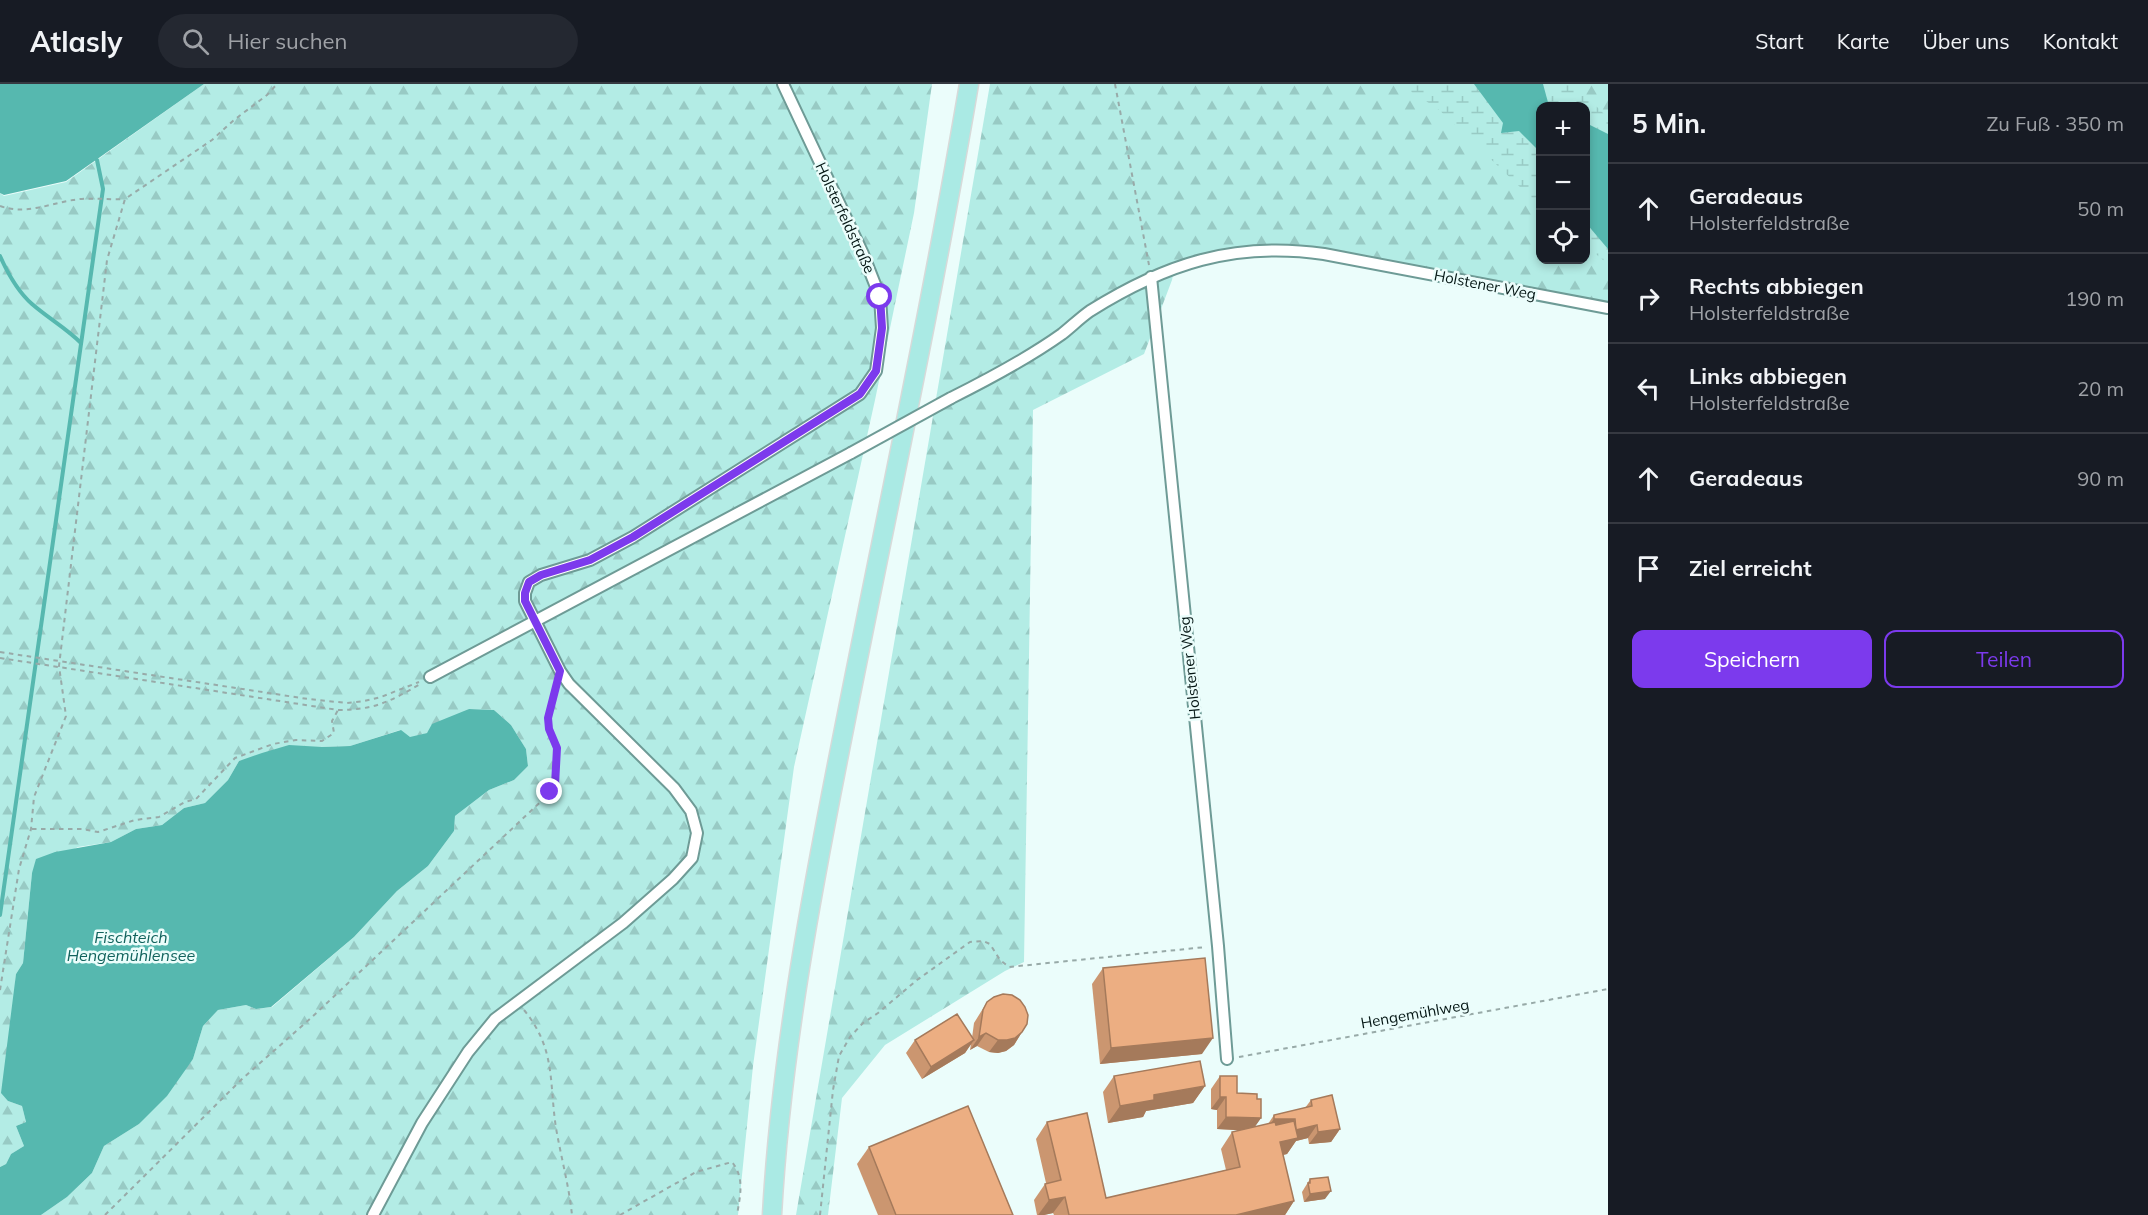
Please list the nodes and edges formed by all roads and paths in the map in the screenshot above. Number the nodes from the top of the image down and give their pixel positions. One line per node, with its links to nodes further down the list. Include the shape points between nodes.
1 (277, 84): 5 (path, via 212,140)
2 (783, 84): 9 (street, Holsterfeldstraße, via 880,297 882,328 876,371 860,394 633,537 590,560 529,582 525,601)
3 (969, 84): 28 (main road, via 826,824 788,1050)
4 (1115, 84): 7 (path)
5 (125, 200): 6 (path, via 74,199 28,210); 12 (path, via 107,260)
6 (0, 206)
7 (1151, 277): 8 (street, Holstener Weg, via 1233,253 1293,250); 9 (street, Holstener Weg, bridge, via 1088,312 1001,372); 18 (street, Holstener Weg)
8 (1608, 308)
9 (535, 623): 14 (street); 15 (street)
10 (0, 652): 12 (path)
11 (0, 658): 13 (path)
12 (60, 660): 13 (path); 15 (path, via 346,703 381,698)
13 (59, 666): 16 (path); 17 (path, via 66,716 34,797)
14 (560, 671): 21 (street, via 585,702 674,788 691,811 697,833 692,858 673,879 623,923); 23 (path, via 548,718 557,748 555,785 550,792 242,1079)
15 (430, 677): 16 (path, via 382,704 361,710)
16 (338, 710): 17 (path, via 332,722 334,733 322,741 273,744 235,758 196,799 159,817 98,832)
17 (31, 829): 20 (path, via 19,869)
18 (1218, 946): 22 (street, Holstener Weg); 29 (path, via 1009,967 983,941 970,942 956,950 863,1023 839,1056)
19 (1608, 989): 22 (path, Hengemühlweg)
20 (0, 990)
21 (517, 1002): 24 (street, via 495,1019 468,1052 422,1122); 25 (path, via 533,1021 549,1058 556,1127)
22 (1227, 1059)
23 (105, 1215)
24 (373, 1215)
25 (572, 1215)
26 (620, 1215): 27 (path, via 696,1172 732,1162 740,1171)
27 (737, 1215)
28 (772, 1215)
29 (820, 1215)

